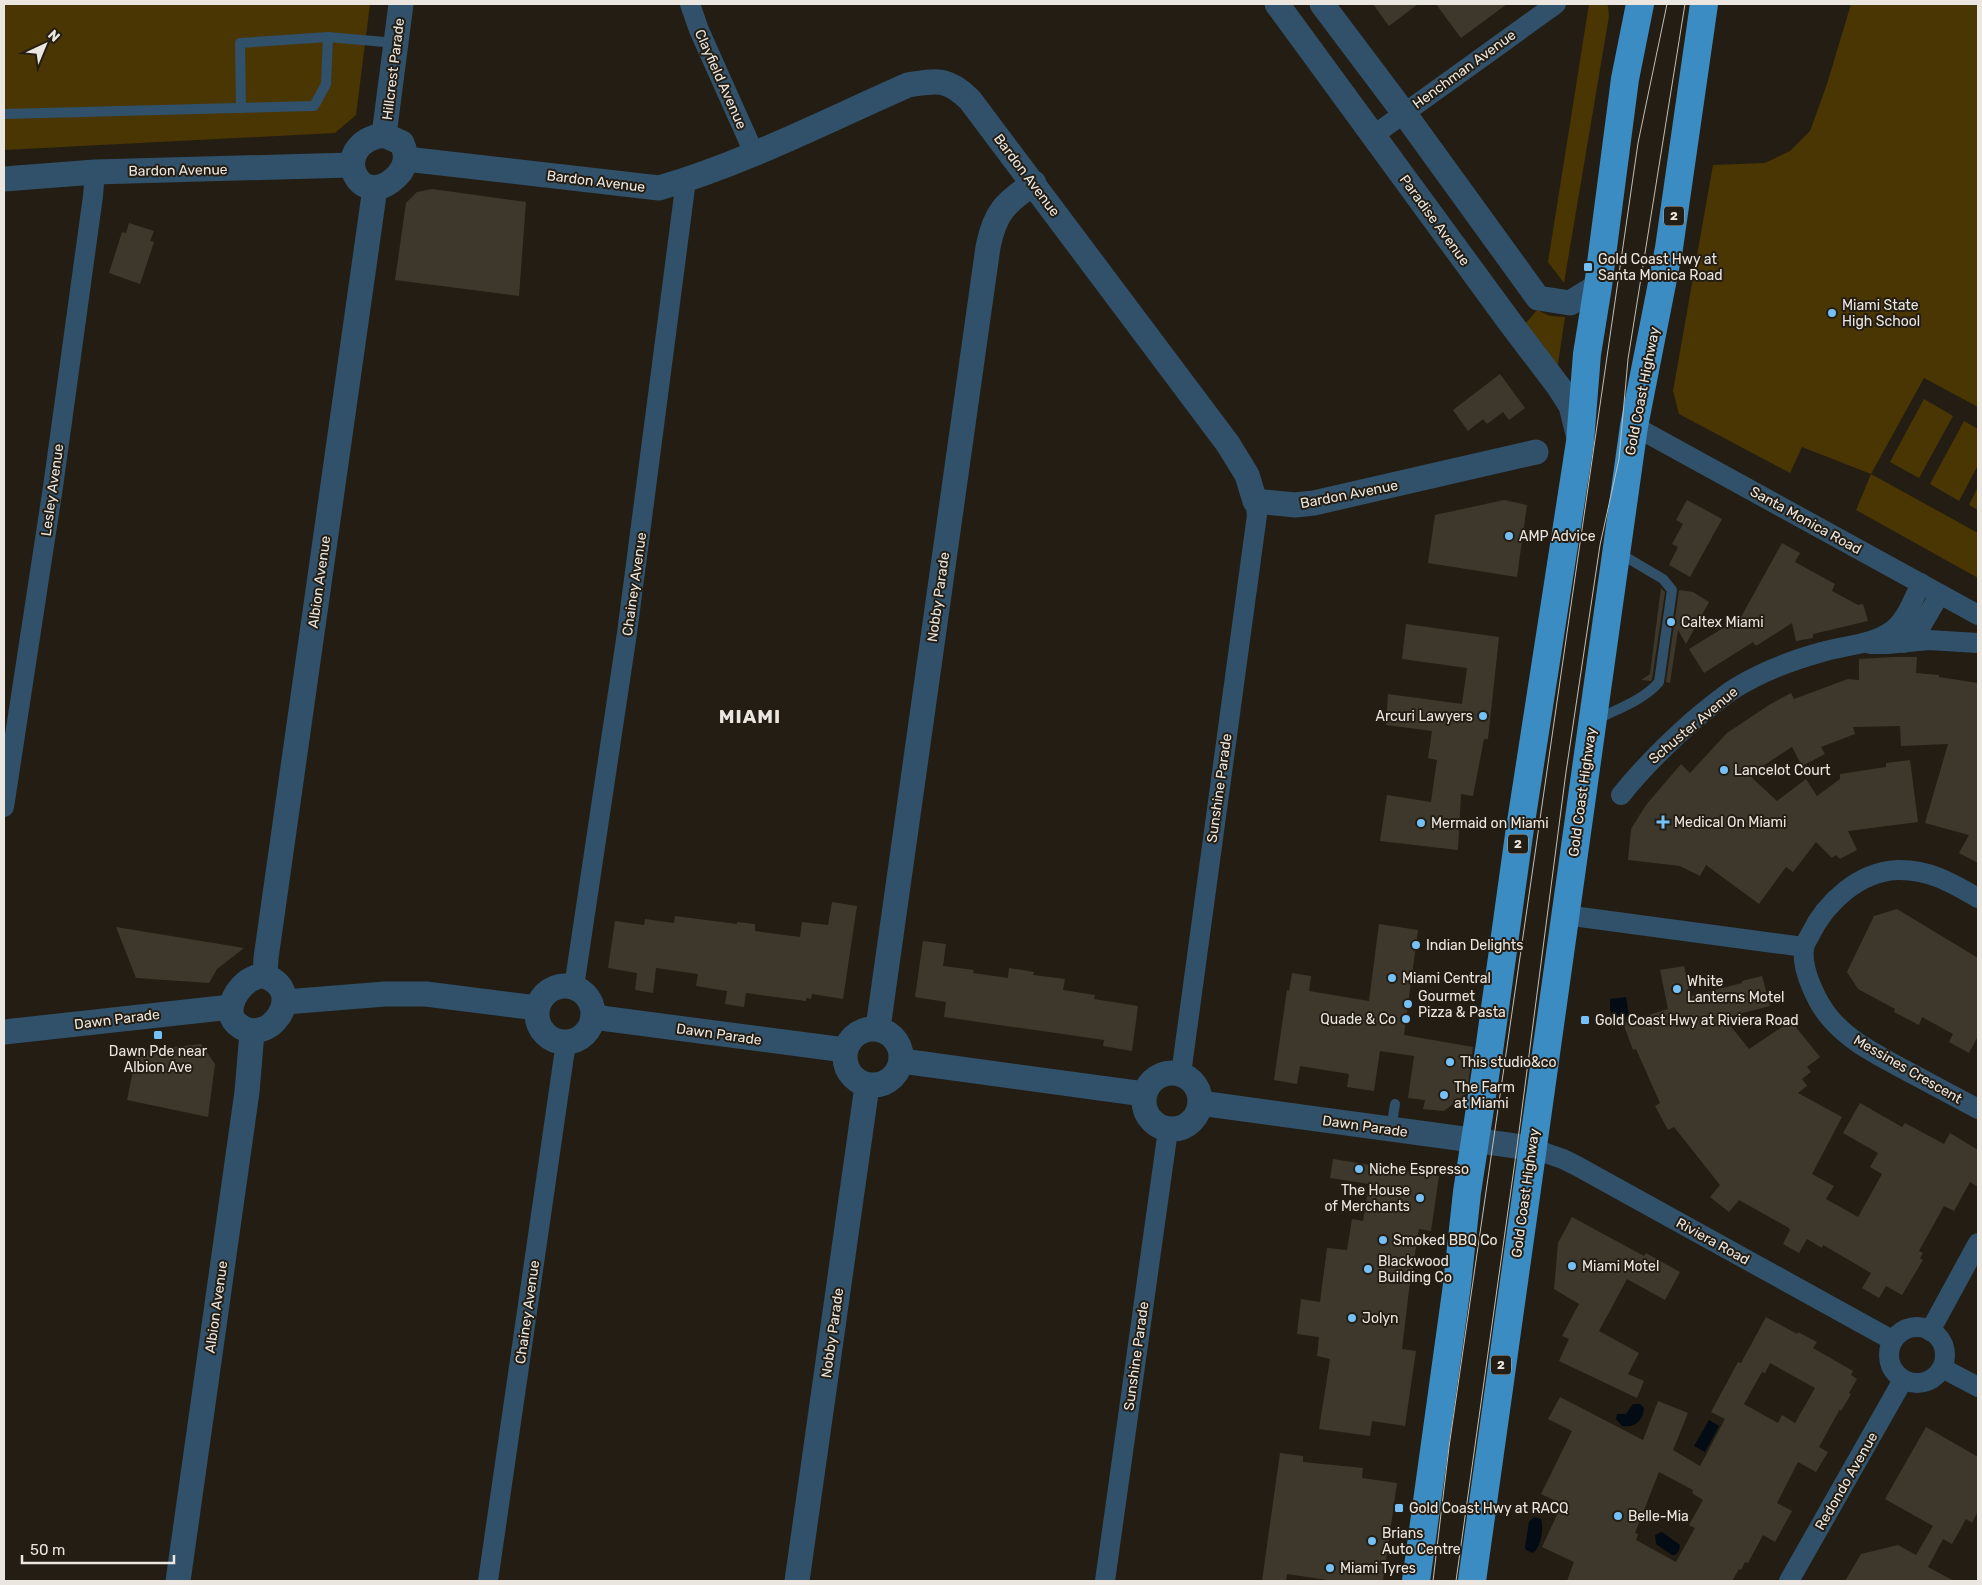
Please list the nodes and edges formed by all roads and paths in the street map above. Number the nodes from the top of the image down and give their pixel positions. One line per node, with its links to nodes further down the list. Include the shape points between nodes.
1 (401, 4): 9 (street, Hillcrest Parade)
2 (690, 4): 15 (street, Clayfield Avenue)
3 (1278, 4): 14 (street, Paradise Avenue)
4 (1322, 4): 11 (street)
5 (1556, 4): 11 (street, Henchman Avenue)
6 (1640, 4): 23 (highway, 2, via 1625,79)
7 (1704, 4): 26 (highway, Gold Coast Highway / 2, via 1669,248)
8 (328, 37): 9 (lane); 10 (lane, via 326,84 314,106); 10 (lane, via 240,43)
9 (396, 43): 13 (street, Hillcrest Parade)
10 (241, 108): 12 (lane)
11 (1404, 113): 14 (street, Henchman Avenue); 24 (street)
12 (4, 114)
13 (384, 135): 16 (street, via 402,143); 17 (street, via 374,136 360,147)
14 (1374, 135): 25 (street, Paradise Avenue)
15 (754, 153): 20 (street, Bardon Avenue); 21 (street, Bardon Avenue, via 908,85 930,81 959,89)
16 (406, 159): 20 (street, Bardon Avenue, via 656,188); 22 (street, via 394,179)
17 (352, 165): 18 (street, Bardon Avenue); 22 (street, via 356,180)
18 (95, 172): 19 (street, Bardon Avenue); 38 (street, Lesley Avenue, via 53,487)
19 (4, 179)
20 (686, 180): 45 (street, Chainey Avenue, via 627,633)
21 (1034, 183): 29 (street, Bardon Avenue, via 1228,444 1248,475); 50 (street, Nobby Parade, via 1017,194 1000,212 992,227 988,247)
22 (374, 188): 44 (street, Albion Avenue)
23 (1598, 286): 24 (street, via 1570,303); 27 (highway, 2, via 1587,354)
24 (1538, 298): 25 (street)
25 (1509, 321): 27 (street, Paradise Avenue, via 1572,406)
26 (1634, 426): 30 (highway, Gold Coast Highway / 2); 31 (street, Santa Monica Road)
27 (1580, 442): 64 (highway, 2)
28 (1536, 452): 29 (street, Bardon Avenue, via 1314,503 1295,505)
29 (1255, 501): 56 (street, Sunshine Parade, via 1256,515)
30 (1616, 551): 37 (highway, Gold Coast Highway / 2); 37 (lane, via 1663,579 1672,590 1659,682 1644,695)
31 (1921, 583): 32 (street, Santa Monica Road); 35 (street, Schuster Avenue, via 1895,628)
32 (1940, 594): 33 (street, Santa Monica Road); 34 (street, via 1920,628)
33 (1978, 615)
34 (1904, 642): 35 (street, Schuster Avenue); 36 (street, Schuster Avenue, via 1946,640)
35 (1863, 643): 39 (street, Schuster Avenue, via 1821,652 1777,667 1737,687 1660,749)
36 (1978, 643)
37 (1592, 723): 42 (highway, Gold Coast Highway / 2)
38 (6, 775): 40 (street, Lesley Avenue)
39 (1621, 795)
40 (4, 807)
41 (1978, 898): 43 (street, Messines Crescent, via 1940,877 1919,871 1896,870 1876,874 1841,894 1826,908)
42 (1565, 915): 43 (street); 65 (highway, Gold Coast Highway / 2)
43 (1804, 947): 61 (street, Messines Crescent, via 1803,967 1829,1017 1845,1033 1866,1049)
44 (265, 976): 46 (street, via 281,987); 47 (street, via 246,982)
45 (574, 987): 48 (street, via 564,985 548,990); 49 (street, via 585,993 591,1002)
46 (285, 1002): 48 (street, via 426,994); 52 (street, via 278,1018 263,1030)
47 (231, 1007): 51 (street, Dawn Parade); 52 (street, via 235,1022)
48 (537, 1008): 53 (street, via 537,1021 542,1030 552,1039)
49 (593, 1016): 53 (street, via 588,1031 579,1039); 54 (street, Dawn Parade)
50 (878, 1028): 54 (street, via 856,1034); 55 (street, via 893,1036 899,1044)
51 (4, 1032)
52 (252, 1032): 72 (street, Albion Avenue)
53 (566, 1042): 73 (street, Chainey Avenue)
54 (845, 1050): 57 (street, via 849,1073)
55 (902, 1061): 57 (street, via 896,1074 887,1082); 58 (street)
56 (1181, 1074): 58 (street, via 1171,1072 1155,1078); 59 (street, via 1192,1080 1198,1089)
57 (868, 1086): 74 (street, Nobby Parade)
58 (1144, 1094): 62 (street, via 1148,1117)
59 (1200, 1103): 62 (street, via 1190,1122); 63 (street, Dawn Parade)
60 (1395, 1104): 63 (lane)
61 (1978, 1109)
62 (1168, 1130): 75 (street, Sunshine Parade)
63 (1391, 1130): 64 (street, Dawn Parade)
64 (1475, 1141): 65 (street, Dawn Parade); 76 (highway, 2)
65 (1531, 1148): 68 (street, Riviera Road, via 1563,1159); 77 (highway, Gold Coast Highway / 2)
66 (1978, 1243): 67 (street)
67 (1930, 1331): 68 (street, via 1909,1328); 69 (street, via 1942,1343 1945,1355)
68 (1892, 1340): 70 (street, via 1889,1362)
69 (1942, 1368): 70 (street, via 1930,1380 1918,1384); 71 (street)
70 (1903, 1380): 78 (street, Redondo Avenue)
71 (1978, 1387)
72 (178, 1581)
73 (488, 1581)
74 (797, 1581)
75 (1105, 1581)
76 (1416, 1581)
77 (1472, 1581)
78 (1789, 1581)

